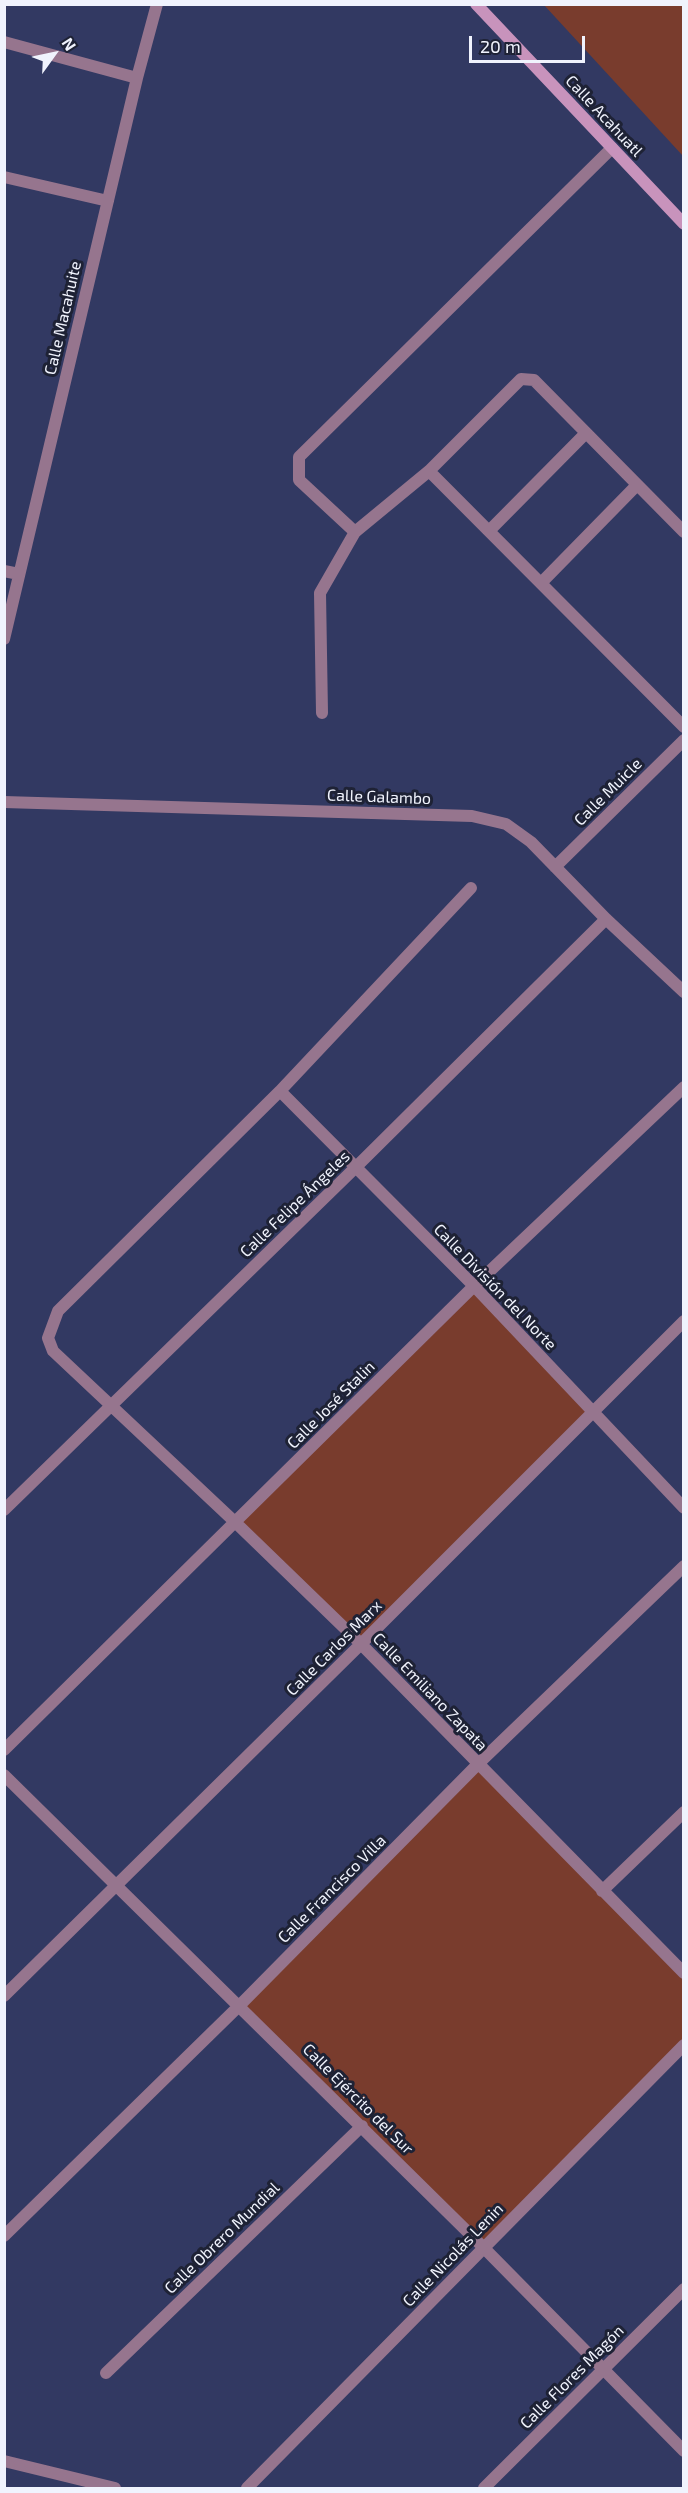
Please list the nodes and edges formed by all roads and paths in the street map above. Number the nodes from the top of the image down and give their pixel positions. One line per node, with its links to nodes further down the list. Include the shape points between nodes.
1 (157, 4): 4 (street, Calle Macahuite)
2 (476, 4): 5 (street, Calle Acahuatl)
3 (4, 42): 4 (street)
4 (137, 78): 7 (street, Calle Macahuite)
5 (612, 148): 8 (street, Calle Acahuatl); 13 (street, via 299,457 299,480)
6 (4, 177): 7 (street)
7 (108, 201): 16 (street, Calle Macahuite)
8 (684, 224)
9 (586, 433): 10 (street, via 534,380 521,379); 11 (street); 12 (street)
10 (429, 471): 12 (street); 13 (street)
11 (638, 485): 14 (street); 17 (street)
12 (489, 531): 17 (street)
13 (355, 532): 19 (street, via 320,593)
14 (684, 532)
15 (4, 571): 16 (street)
16 (19, 574): 18 (street, Calle Macahuite)
17 (541, 583): 20 (street)
18 (4, 639)
19 (322, 713)
20 (684, 727)
21 (684, 740): 23 (street, Calle Muicle)
22 (4, 802): 23 (street, Calle Galambo, via 472,816 506,824)
23 (555, 867): 25 (street, Calle Galambo)
24 (471, 888): 28 (street)
25 (606, 918): 26 (street, Calle Galambo); 29 (street, Calle Felipe Ángeles)
26 (684, 992)
27 (684, 1087): 30 (street, Calle José Stalin)
28 (280, 1091): 29 (street, Calle División del Norte); 32 (street, Calle Emiliano Zapata, via 58,1311 48,1338 54,1351)
29 (355, 1168): 30 (street, Calle División del Norte); 32 (street, Calle Felipe Ángeles)
30 (474, 1286): 33 (street, Calle División del Norte); 36 (street, Calle José Stalin)
31 (684, 1321): 33 (street, Calle Carlos Marx)
32 (113, 1405): 35 (street, Calle Felipe Ángeles); 36 (street, Calle Emiliano Zapata)
33 (593, 1412): 34 (street, Calle División del Norte); 38 (street, Calle Carlos Marx)
34 (684, 1508)
35 (4, 1510)
36 (236, 1523): 38 (street, Calle Emiliano Zapata); 39 (street, Calle José Stalin)
37 (684, 1566): 40 (street, Calle Francisco Villa)
38 (361, 1644): 40 (street, Calle Emiliano Zapata); 43 (street, Calle Carlos Marx)
39 (4, 1750)
40 (477, 1765): 44 (street, Calle Emiliano Zapata); 47 (street, Calle Francisco Villa)
41 (4, 1775): 43 (street, Calle Ejército del Sur)
42 (684, 1812): 44 (street)
43 (117, 1886): 46 (street, Calle Carlos Marx); 47 (street, Calle Ejército del Sur)
44 (602, 1891): 45 (street, Calle Emiliano Zapata)
45 (684, 1973)
46 (4, 1996)
47 (240, 2005): 49 (street, Calle Ejército del Sur); 50 (street, Calle Francisco Villa)
48 (684, 2045): 51 (street, Calle Nicolás Lenin)
49 (362, 2126): 51 (street, Calle Ejército del Sur); 54 (street, Calle Obrero Mundial)
50 (4, 2236)
51 (483, 2247): 53 (street, Calle Ejército del Sur); 58 (street, Calle Nicolás Lenin)
52 (684, 2289): 53 (street, Calle Flores Magón)
53 (604, 2370): 55 (street, Calle Ejército del Sur); 59 (street, Calle Flores Magón)
54 (106, 2373)
55 (684, 2451)
56 (4, 2461): 57 (street)
57 (115, 2488)
58 (247, 2488)
59 (484, 2488)

